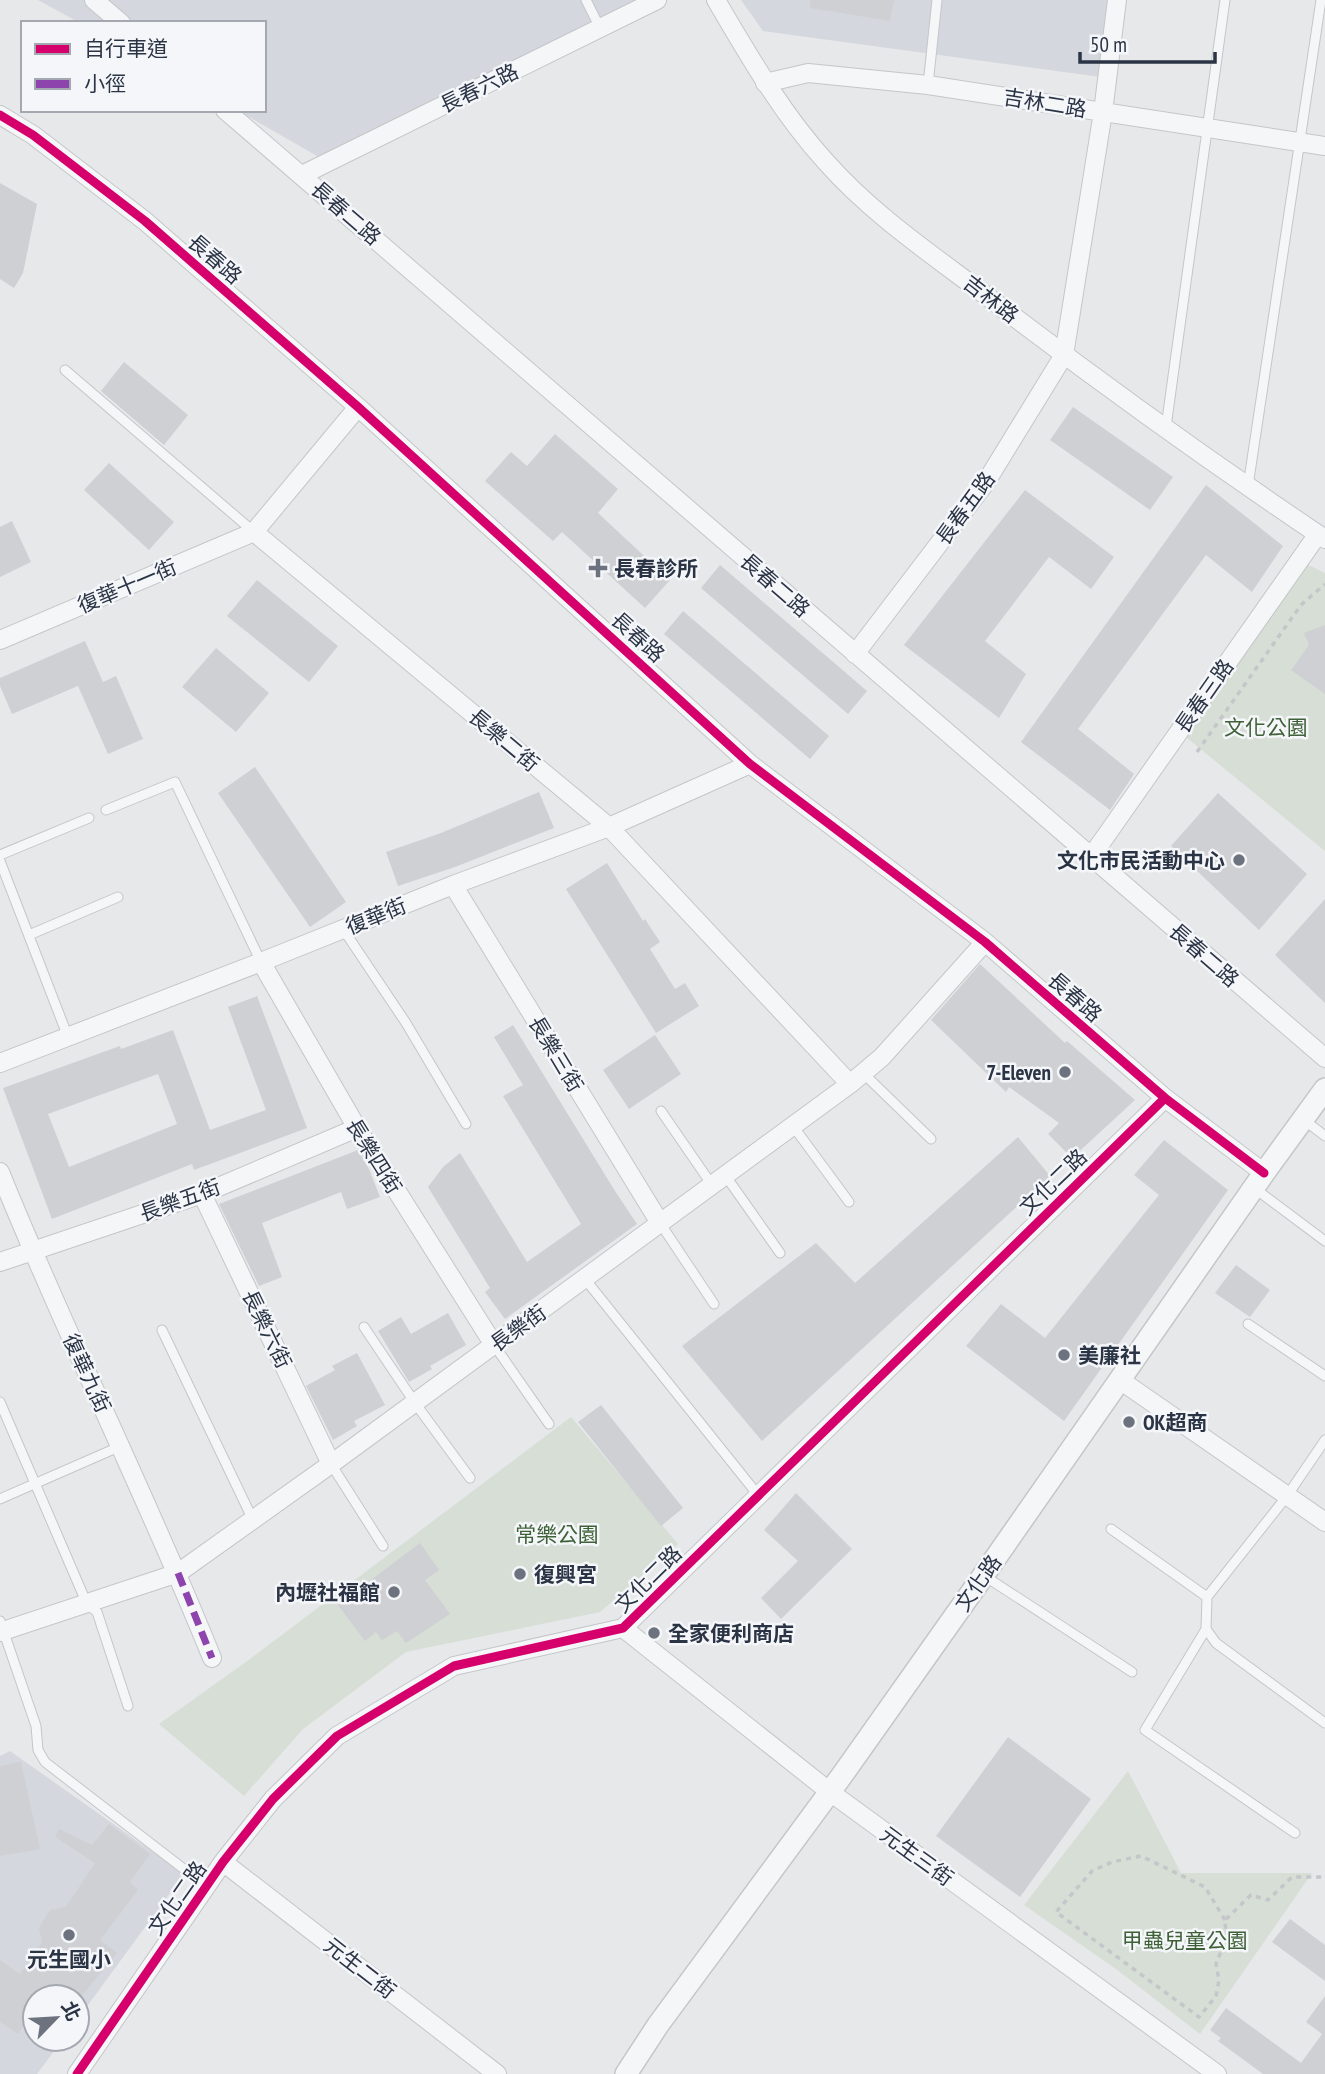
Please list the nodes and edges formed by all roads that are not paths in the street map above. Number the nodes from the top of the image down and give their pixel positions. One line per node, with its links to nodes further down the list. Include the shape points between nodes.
1 (94, 0): 9 (street)
2 (586, 0): 10 (lane)
3 (657, 0): 10 (street, 長春六路)
4 (716, 0): 11 (street, 吉林路)
5 (937, 0): 12 (lane)
6 (1117, 0): 14 (street)
7 (1225, 0): 16 (lane)
8 (1321, 0): 17 (lane)
9 (119, 21)
10 (600, 28): 19 (street, 長春六路)
11 (765, 83): 12 (street, 吉林二路, via 808,73); 20 (street, 吉林路, via 824,161 864,202)
12 (928, 85): 14 (street, 吉林二路)
13 (227, 112): 19 (street, 長春二路)
14 (1103, 112): 16 (street, 吉林二路); 20 (street)
15 (0, 115): 22 (street, 長春路, via 145,221)
16 (1207, 128): 17 (street, 吉林二路); 23 (lane)
17 (1300, 142): 18 (street, 吉林二路); 24 (lane)
18 (1325, 146)
19 (302, 175): 28 (street, 長春二路)
20 (1064, 355): 23 (street, 吉林路); 28 (street, 長春五路, via 986,482)
21 (65, 370): 25 (lane)
22 (358, 407): 25 (street); 29 (street, 長春路)
23 (1166, 427): 24 (street, 吉林路)
24 (1248, 487): 26 (street, 吉林路)
25 (254, 532): 27 (street, 復華十一街); 32 (street, 長樂二街)
26 (1323, 532): 34 (street, 長春三路)
27 (0, 640)
28 (855, 654): 34 (street, 長春二路)
29 (750, 764): 32 (street, 復華街); 40 (street, 長春路)
30 (106, 810): 41 (lane, via 175,782)
31 (89, 818): 33 (lane)
32 (609, 827): 36 (street, 復華街); 45 (street, 長樂二街)
33 (0, 855)
34 (1091, 858): 43 (street, 長春二路)
35 (0, 861): 39 (lane)
36 (453, 885): 38 (street, 復華街); 60 (street, 長樂三街)
37 (118, 897): 39 (lane)
38 (343, 929): 41 (street, 復華街); 50 (lane)
39 (29, 935): 42 (lane)
40 (985, 942): 45 (street, 長樂街, via 881,1057); 47 (street, 長春路)
41 (261, 962): 42 (street, 復華街); 52 (street, 長樂四街)
42 (68, 1037): 44 (street, 復華街)
43 (1325, 1058)
44 (0, 1063)
45 (856, 1078): 51 (street, 長樂街); 54 (lane)
46 (1325, 1089): 49 (street, 文化路)
47 (1165, 1098): 57 (street, 長春路); 81 (street, 文化二路)
48 (661, 1111): 56 (lane)
49 (1303, 1120): 53 (lane); 57 (street, 文化路)
50 (466, 1124)
51 (793, 1126): 56 (street, 長樂街); 59 (lane)
52 (357, 1128): 58 (street, 長樂五街); 70 (street, 長樂四街)
53 (1325, 1136)
54 (931, 1139)
55 (0, 1171): 62 (street, 復華九街)
56 (719, 1180): 60 (street, 長樂街); 63 (lane)
57 (1259, 1181): 61 (lane); 72 (street, 文化路)
58 (202, 1194): 62 (street, 長樂五街); 78 (street, 長樂六街)
59 (849, 1202)
60 (660, 1223): 65 (street, 長樂街); 66 (lane)
61 (1325, 1241)
62 (31, 1250): 64 (street, 長樂五街); 77 (street, 復華九街)
63 (780, 1254)
64 (0, 1262)
65 (586, 1279): 70 (street, 長樂街); 81 (lane)
66 (715, 1304)
67 (1248, 1324): 71 (lane)
68 (363, 1327): 74 (lane)
69 (162, 1330): 84 (lane)
70 (494, 1345): 74 (street, 長樂街); 75 (lane)
71 (1325, 1376)
72 (1119, 1380): 82 (street); 89 (street, 文化路)
73 (0, 1402): 80 (lane)
74 (415, 1403): 78 (street, 長樂街); 79 (lane)
75 (549, 1423)
76 (1325, 1440): 82 (lane)
77 (121, 1446): 80 (lane); 88 (street, 復華九街)
78 (331, 1464): 84 (street, 長樂街); 87 (lane)
79 (470, 1478)
80 (35, 1484): 83 (lane); 91 (lane)
81 (758, 1495): 93 (street, 文化二路)
82 (1286, 1496): 85 (street); 90 (lane)
83 (0, 1499)
84 (253, 1520): 88 (street, 長樂街)
85 (1325, 1522)
86 (1111, 1529): 90 (lane)
87 (383, 1546)
88 (178, 1573): 91 (street, 長樂街); 95 (street, 復華九街)
89 (984, 1575): 96 (lane); 99 (street, 文化路)
90 (1207, 1597): 94 (lane)
91 (87, 1604): 92 (street, 長樂街); 97 (lane, via 97,1612)
92 (2, 1628): 102 (lane, via 45,1762)
93 (623, 1628): 99 (street, 元生三街); 101 (street, 文化二路, via 454,1666 337,1736 273,1799)
94 (1206, 1629): 98 (lane, via 1216,1643); 100 (lane, via 1145,1730)
95 (212, 1658)
96 (1132, 1672)
97 (128, 1706)
98 (1325, 1723)
99 (830, 1792): 103 (street, 元生三街); 106 (street, 文化路)
100 (1296, 1833)
101 (223, 1862): 102 (street, 文化二路); 105 (street, 元生二街)
102 (206, 1886): 104 (street, 文化二路)
103 (1195, 2068): 107 (street, 元生三街)
104 (77, 2074)
105 (498, 2074)
106 (626, 2074)
107 (1217, 2074)

